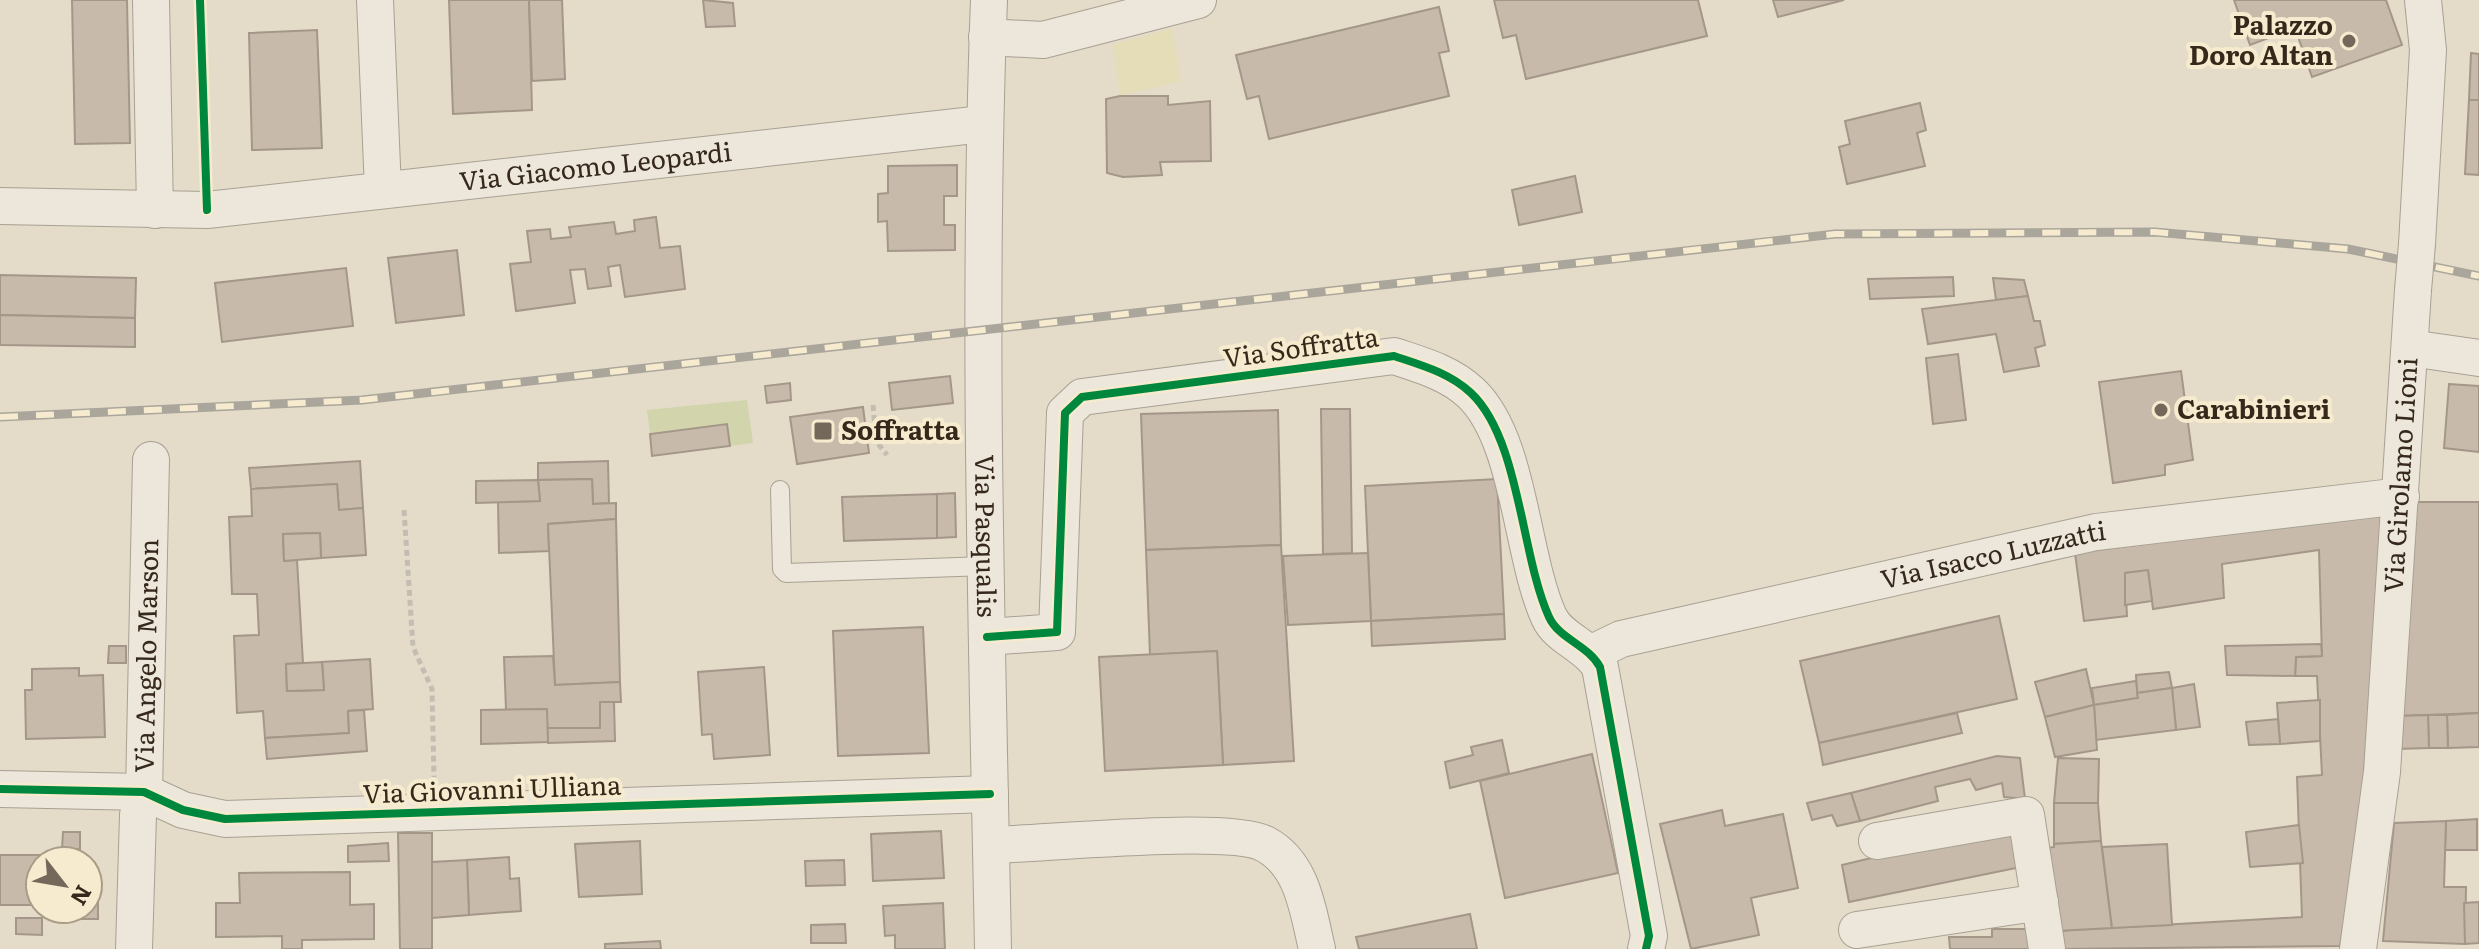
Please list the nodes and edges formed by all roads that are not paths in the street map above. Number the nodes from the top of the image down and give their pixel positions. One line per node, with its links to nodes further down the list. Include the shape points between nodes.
1 (151, 0): 10 (street)
2 (375, 0): 8 (street)
3 (989, 0): 6 (street, Via Pasqualis)
4 (1198, 0): 6 (street, via 1043,40)
5 (2423, 0): 11 (street, Via Girolamo Lioni, bridge, via 2428,50)
6 (987, 37): 7 (street, Via Pasqualis)
7 (983, 124): 8 (street, Via Giacomo Leopardi); 16 (street, Via Pasqualis)
8 (383, 190): 10 (street, Via Giacomo Leopardi, via 207,210)
9 (0, 206): 10 (street, Via Giacomo Leopardi)
10 (155, 210)
11 (2410, 348): 12 (street); 15 (street, Via Girolamo Lioni)
12 (2479, 358)
13 (151, 460): 20 (street, Via Angelo Marson)
14 (780, 490): 16 (lane, via 786,573)
15 (2401, 496): 18 (street, Via Isacco Luzzatti, via 2096,532 1621,639); 31 (street, Via Girolamo Lioni, via 2382,772)
16 (986, 566): 17 (street, Via Pasqualis)
17 (987, 637): 18 (street, Via Soffratta, via 1057,632 1065,413 1082,397 1394,356 1433,369 1472,394 1498,437 1550,621); 21 (street, Via Pasqualis)
18 (1592, 653): 29 (street, via 1600,667 1649,936)
19 (0, 789): 20 (street, Via Giovanni Ulliana)
20 (144, 792): 21 (street, Via Giovanni Ulliana, via 183,810 225,819); 26 (street, Via Angelo Marson, via 138,815)
21 (990, 794): 23 (street, Via Pasqualis)
22 (1877, 841): 24 (street, via 2026,815)
23 (991, 845): 27 (street, Via Pasqualis); 28 (street, via 1222,836 1265,844 1294,870)
24 (2040, 902): 25 (street); 30 (street)
25 (1857, 930)
26 (134, 949)
27 (993, 949)
28 (1317, 949)
29 (1646, 949)
30 (2047, 949)
31 (2358, 949)

